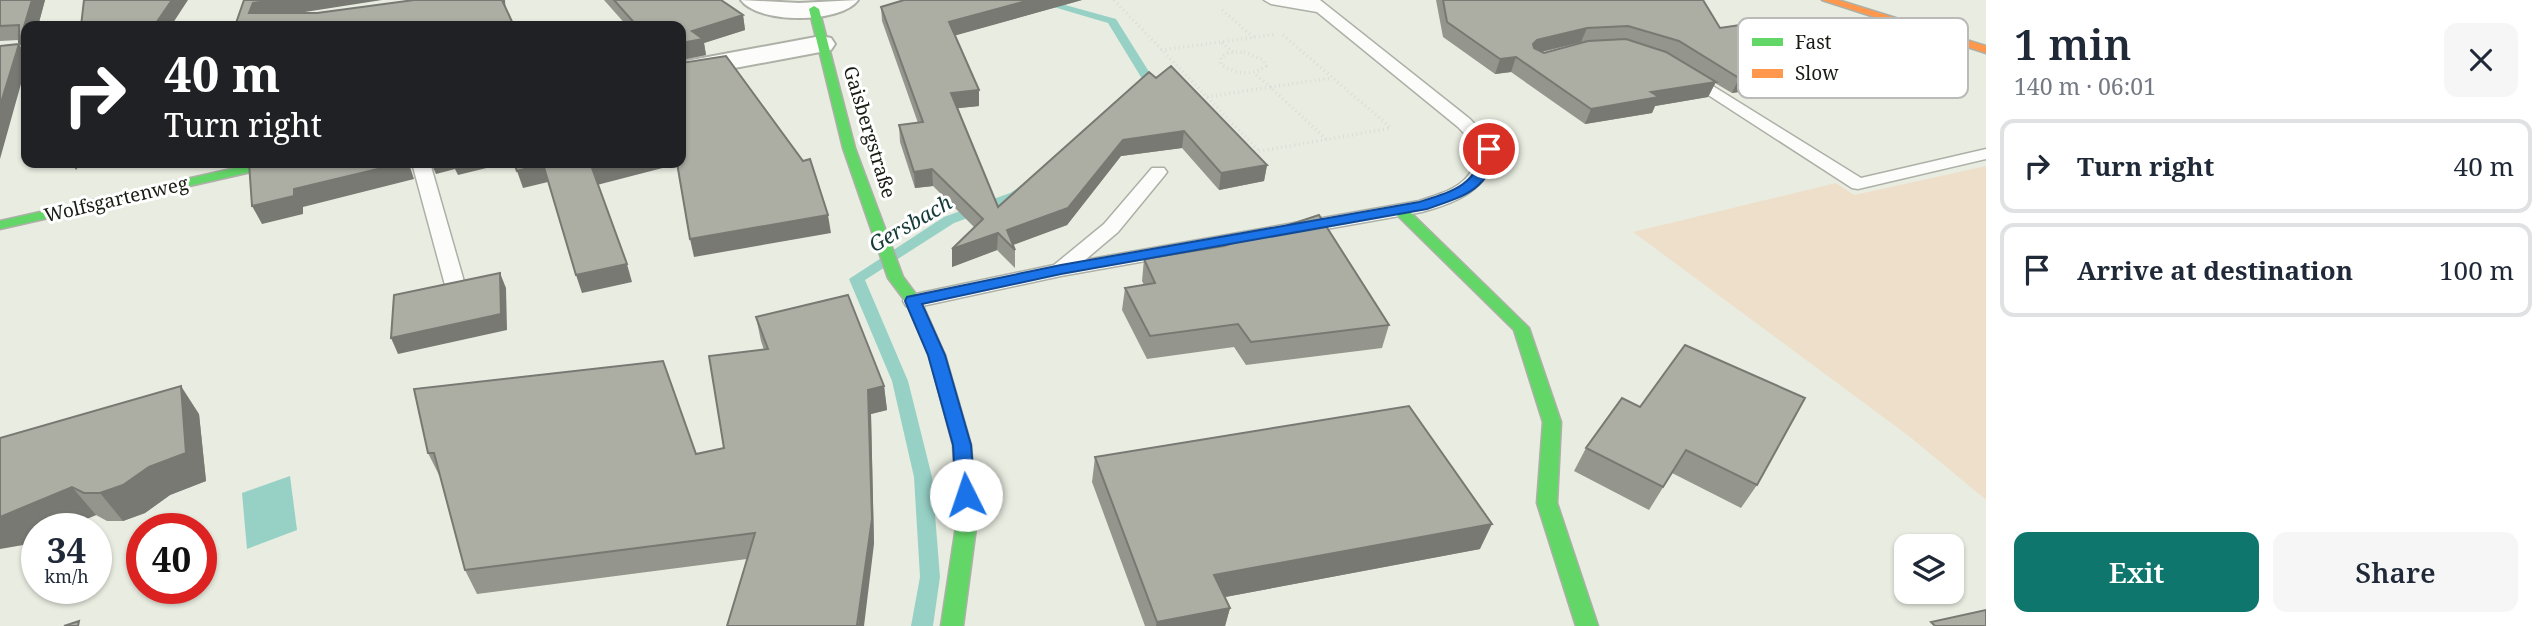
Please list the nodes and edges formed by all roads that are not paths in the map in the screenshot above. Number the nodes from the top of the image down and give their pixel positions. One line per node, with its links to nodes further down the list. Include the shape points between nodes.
1 (754, 0): 6 (street, via 779,9)
2 (845, 0): 6 (street)
3 (1271, 0): 5 (lane)
4 (1827, 0): 7 (street)
5 (1315, 4): 17 (lane, via 1464,123 1489,149 1487,168 1463,192)
6 (814, 9): 8 (street, Gaisbergstraße)
7 (1884, 18)
8 (821, 44): 12 (street); 21 (street, Gaisbergstraße, via 849,148 896,278)
9 (1968, 44): 10 (street)
10 (1986, 50)
11 (1677, 68): 13 (lane, via 1858,184)
12 (686, 69)
13 (1986, 154)
14 (251, 168): 18 (street, Wolfsgartenweg)
15 (422, 168): 20 (lane)
16 (1158, 172): 19 (lane, via 1111,228)
17 (1399, 210): 19 (lane); 23 (street, via 1521,328 1552,422 1547,503)
18 (0, 225)
19 (1061, 270): 21 (lane)
20 (455, 285)
21 (913, 301): 22 (street, Gaisbergstraße, via 937,355 962,445 967,520)
22 (952, 626)
23 (1587, 626)

